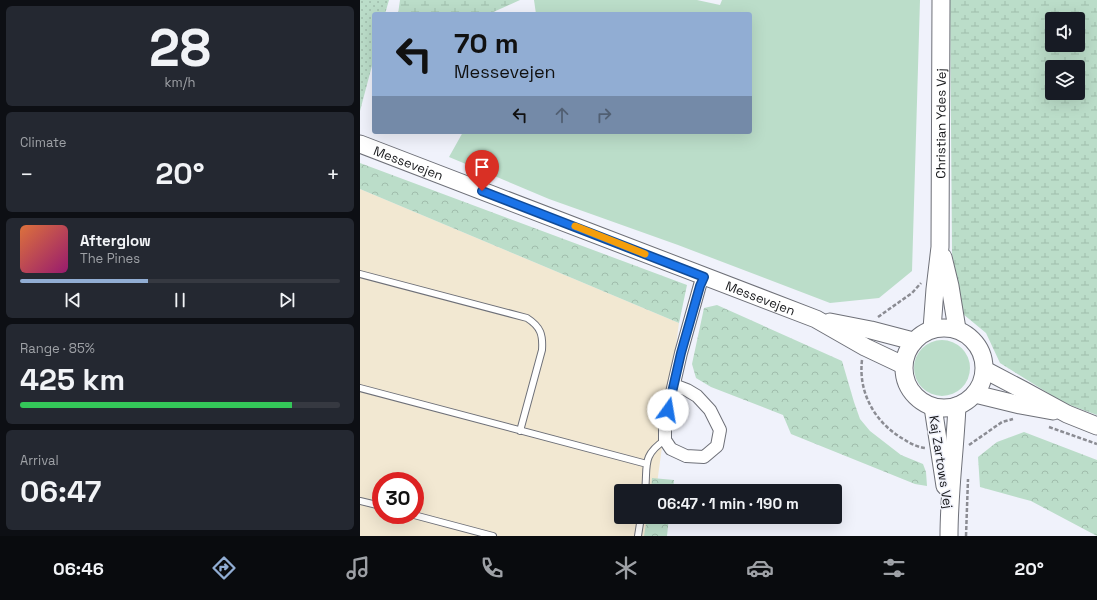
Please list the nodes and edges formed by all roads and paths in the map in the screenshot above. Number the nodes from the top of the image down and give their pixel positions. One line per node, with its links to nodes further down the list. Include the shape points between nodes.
1 (941, 0): 3 (main road, Christian Ydes Vej)
2 (360, 144): 5 (main road, Messevejen)
3 (940, 247): 9 (main road, Christian Ydes Vej); 10 (main road, Christian Ydes Vej)
4 (360, 274): 24 (lane, via 534,322 540,331 542,350)
5 (704, 277): 8 (main road, Messevejen); 15 (street)
6 (922, 282): 7 (path, via 897,305)
7 (877, 317)
8 (816, 319): 11 (main road, Messevejen); 13 (main road, Messevejen)
9 (932, 329): 10 (main road); 11 (main road)
10 (957, 329): 14 (main road, via 977,343 983,356)
11 (913, 341): 13 (main road)
12 (862, 357): 27 (path, via 863,389 872,410 883,424 896,436 909,443 921,448)
13 (903, 365): 19 (main road, via 904,378 910,390 919,400)
14 (985, 370): 17 (main road, via 982,383); 20 (main road)
15 (674, 385): 25 (street, via 665,423); 25 (street, via 697,396 710,410 720,430 717,446 704,456 686,456 671,449)
16 (360, 388): 24 (lane)
17 (975, 394): 18 (main road); 20 (main road)
18 (957, 406): 19 (main road); 35 (main road, Kaj Zartows Vej)
19 (933, 407): 27 (main road, Kaj Zartows Vej)
20 (1067, 414): 23 (main road)
21 (1016, 419): 28 (path, via 1002,422 969,445)
22 (1046, 426): 26 (path)
23 (1097, 426)
24 (520, 431): 29 (lane)
25 (665, 440): 29 (lane, via 652,451)
26 (1097, 444)
27 (940, 450): 35 (main road, Kaj Zartows Vej)
28 (969, 453)
29 (647, 464): 31 (lane)
30 (968, 476): 40 (path)
31 (646, 484)
32 (360, 501): 33 (lane)
33 (372, 504)
34 (424, 518): 37 (lane)
35 (949, 518): 39 (main road, Kaj Zartows Vej)
36 (640, 524): 38 (lane)
37 (494, 536)
38 (638, 536)
39 (949, 536)
40 (966, 536)

